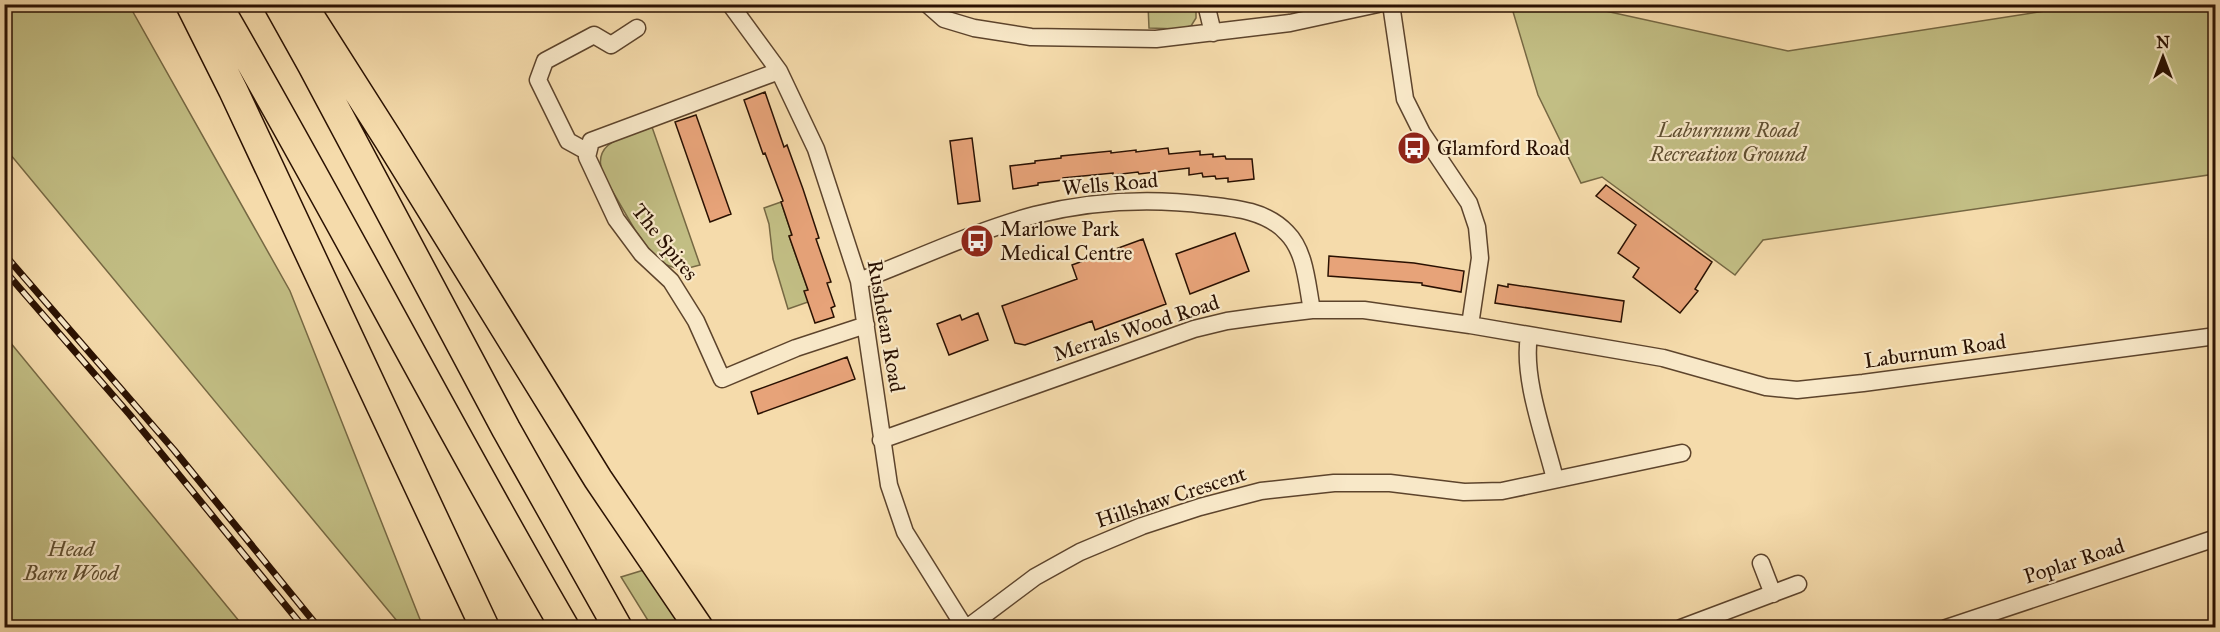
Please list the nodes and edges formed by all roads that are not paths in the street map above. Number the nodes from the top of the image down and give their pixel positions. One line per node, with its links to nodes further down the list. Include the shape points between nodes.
1 (189, 4): 28 (highway)
2 (217, 4): 29 (highway)
3 (278, 4): 30 (highway, via 506,429)
4 (302, 4): 31 (highway, via 598,479)
5 (730, 4): 12 (street, Rushdean Road)
6 (927, 4): 11 (street, via 944,19 962,26 1031,37 1156,39)
7 (1206, 4): 11 (street)
8 (1378, 4): 11 (street)
9 (1391, 4): 17 (street, via 1405,99 1422,133 1469,203 1477,228 1480,258)
10 (637, 28): 13 (street, via 611,45 594,35 545,61 538,80 567,141)
11 (1213, 33)
12 (779, 71): 13 (street, via 591,141); 14 (street, Rushdean Road, via 816,148)
13 (588, 152): 16 (street, The Spires, via 616,219 642,254 671,281 696,321 722,379 796,348)
14 (859, 281): 15 (street, Wells Road, via 1034,215 1127,201 1177,201 1256,213 1273,220 1289,234 1298,251); 16 (street, Rushdean Road)
15 (1312, 310): 17 (street, Merrals Wood Road, via 1364,310); 21 (street, Merrals Wood Road, via 1194,329)
16 (866, 325): 21 (street, Rushdean Road)
17 (1470, 325): 18 (street, Merrals Wood Road)
18 (1529, 336): 20 (street, Merrals Wood Road); 23 (street, via 1531,383)
19 (2216, 336): 20 (street, Laburnum Road, via 1797,390 1766,387)
20 (1663, 358)
21 (881, 440): 32 (street, Rushdean Road, via 889,485 905,532)
22 (1682, 453): 23 (street, Hillshaw Crescent)
23 (1555, 479): 32 (street, Hillshaw Crescent, via 1502,491 1334,483 1251,494 1142,526 1080,552 1035,577)
24 (2216, 538): 34 (street, Poplar Road)
25 (1761, 563): 27 (street)
26 (1798, 584): 27 (street)
27 (1773, 594): 33 (street)
28 (485, 627)
29 (565, 627)
30 (618, 627)
31 (699, 627)
32 (966, 627)
33 (1681, 627)
34 (1946, 627)

